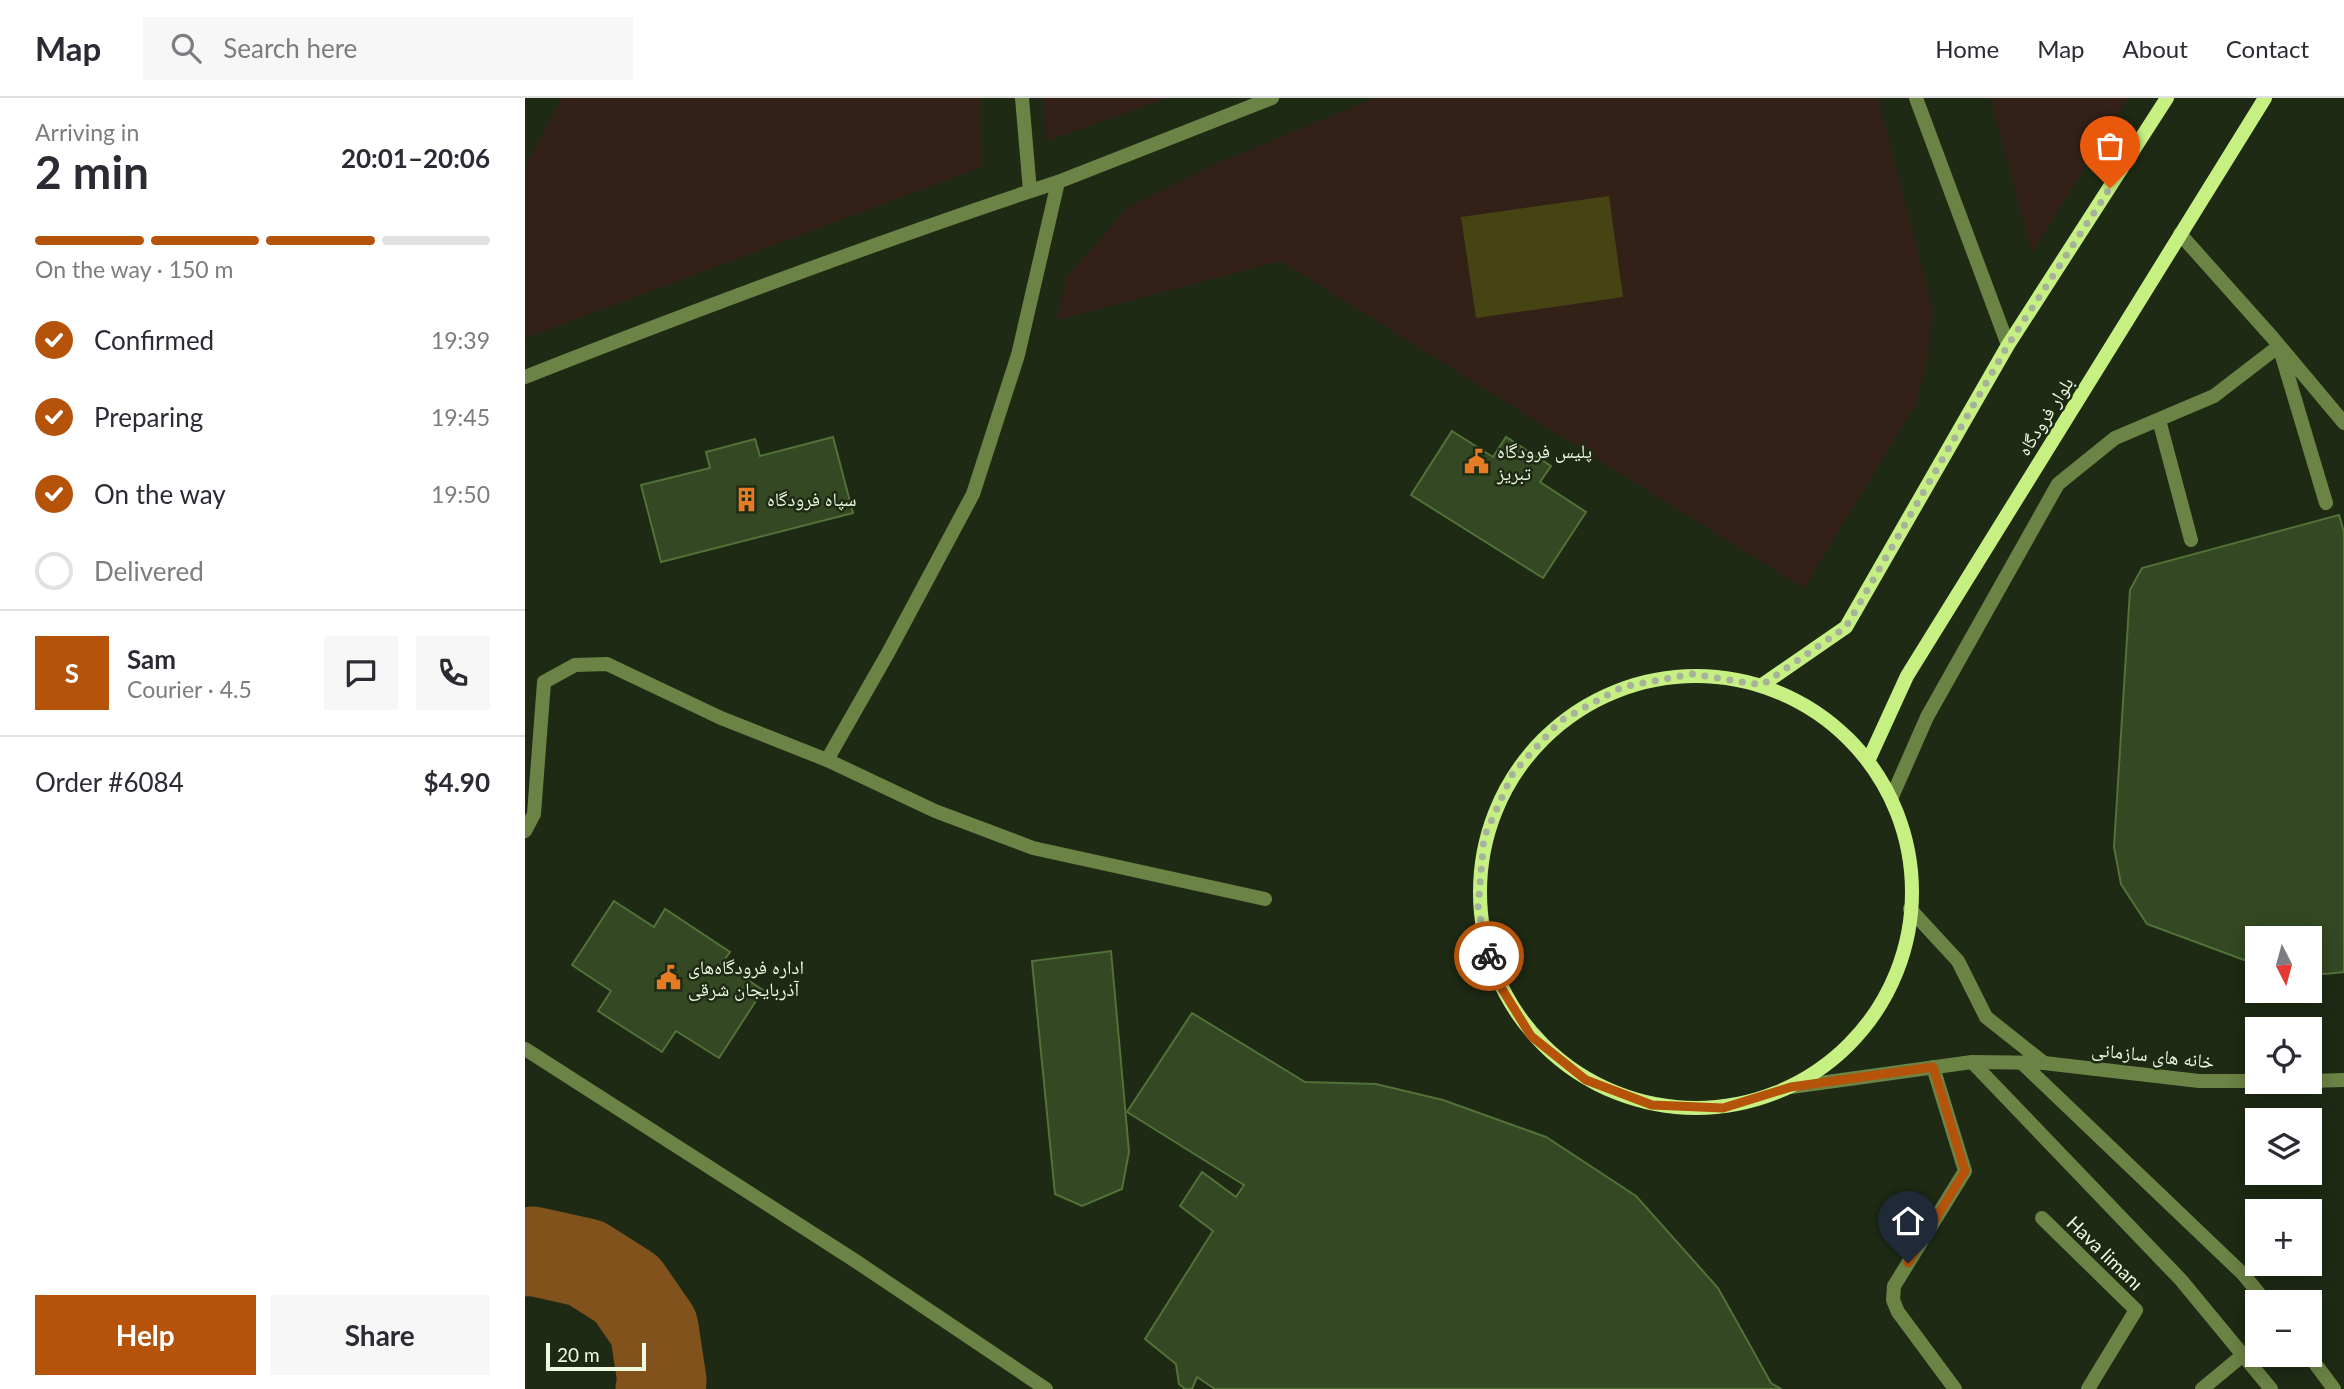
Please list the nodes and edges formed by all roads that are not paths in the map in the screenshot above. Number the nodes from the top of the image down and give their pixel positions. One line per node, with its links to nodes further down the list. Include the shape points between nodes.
1 (1022, 98): 7 (street)
2 (1272, 98): 6 (street)
3 (1916, 98): 9 (street)
4 (2167, 98): 9 (street)
5 (2265, 98): 8 (street, بلوار فرودگاه)
6 (1058, 182): 7 (street); 18 (street, via 1018,355 973,494)
7 (1030, 191): 11 (street, via 684,314)
8 (2180, 234): 10 (street); 17 (street, بلوار فرودگاه, via 1907,676)
9 (2008, 345): 16 (street, via 1846,627)
10 (2279, 346): 12 (street, via 2214,396); 13 (street); 14 (street)
11 (525, 377)
12 (2158, 419): 15 (street); 19 (street, via 2115,438 2058,484 1927,717)
13 (2344, 423)
14 (2326, 503)
15 (2191, 540)
16 (1762, 685): 17 (street, via 1821,714); 31 (street, via 1692,674 1622,687 1560,721 1513,773 1484,837 1478,908 1494,976 1531,1036 1586,1080 1652,1105 1723,1108)
17 (1869, 759): 19 (street)
18 (827, 760): 20 (street, via 721,718 607,664 575,665 544,682 534,814); 21 (street, via 935,811 1033,848)
19 (1891, 799): 22 (street, via 1900,815 1913,878)
20 (525, 831)
21 (1265, 899)
22 (1910, 909): 26 (street, via 1958,961 1986,1017); 31 (street, via 1908,942 1884,1001 1844,1051)
23 (525, 1049): 36 (street)
24 (1972, 1062): 25 (street, خانه های سازمانی); 27 (street, خانه های سازمانی); 34 (street, via 2181,1280)
25 (2022, 1063): 26 (street, خانه های سازمانی); 33 (street)
26 (2044, 1063): 30 (street, خانه های سازمانی, via 2199,1082)
27 (1933, 1067): 31 (street, خانه های سازمانی); 37 (street, via 1965,1171 1894,1286 1893,1300)
28 (2322, 1080): 29 (street)
29 (2344, 1080)
30 (2245, 1081)
31 (1791, 1087)
32 (2042, 1219): 38 (street, Hava limanı, via 2136,1310)
33 (2256, 1290)
34 (2243, 1355): 39 (street); 40 (street)
35 (2318, 1367): 41 (street)
36 (1046, 1389)
37 (1955, 1389)
38 (2088, 1389)
39 (2202, 1389)
40 (2271, 1389)
41 (2334, 1389)

